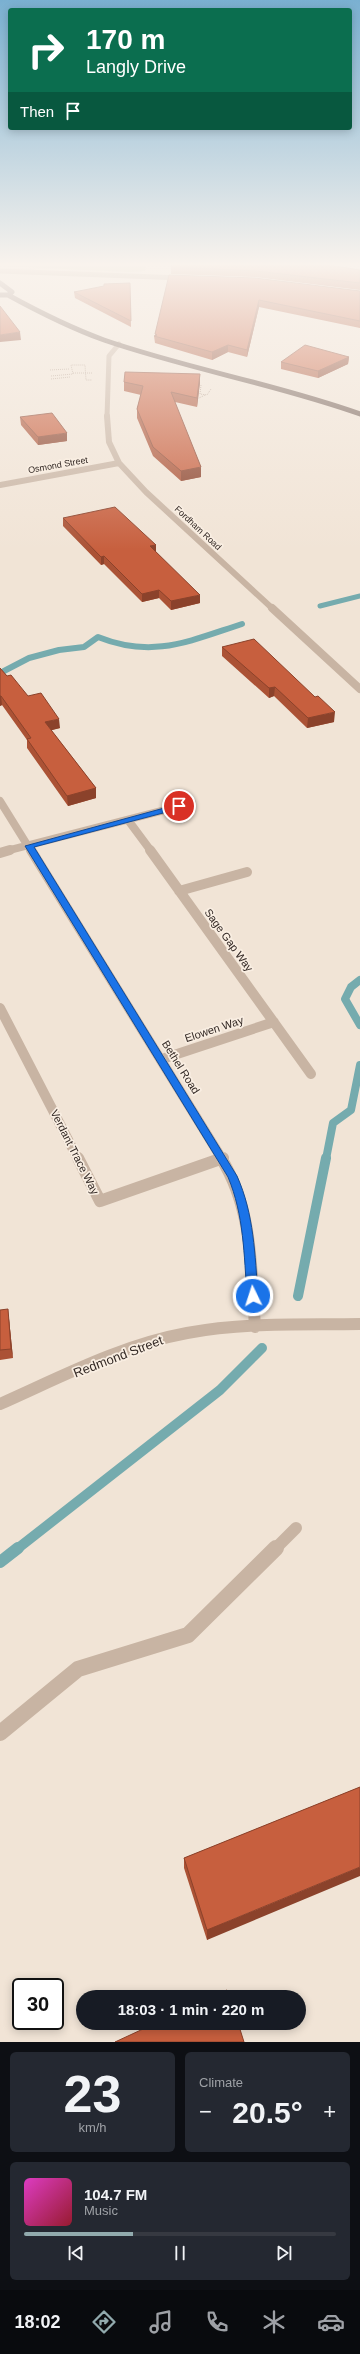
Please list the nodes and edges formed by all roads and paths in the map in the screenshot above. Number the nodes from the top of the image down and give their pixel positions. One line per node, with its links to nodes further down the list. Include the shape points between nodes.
1 (109, 360): 16 (street, Fordham Road, via 107,428 109,442)
2 (178, 360): 15 (main road, via 307,395)
3 (69, 369): 4 (path)
4 (50, 370)
5 (73, 373): 6 (path); 6 (path, via 71,365 85,365); 7 (path)
6 (86, 373): 10 (path, via 86,380)
7 (51, 376)
8 (70, 378): 9 (path)
9 (51, 379)
10 (95, 380)
11 (201, 385): 13 (path, via 200,394)
12 (212, 387): 13 (path)
13 (205, 394): 14 (path)
14 (193, 400)
15 (360, 414)
16 (119, 463): 17 (street, Osmond Street); 18 (street, Fordham Road, via 146,492)
17 (0, 485)
18 (360, 689)
19 (0, 801): 22 (street, Bethel Road)
20 (192, 802): 21 (street)
21 (128, 820): 22 (street); 25 (street, Sage Gap Way)
22 (29, 846): 23 (street); 28 (street, Bethel Road)
23 (0, 853)
24 (247, 872): 25 (street)
25 (179, 891): 27 (street, Sage Gap Way)
26 (0, 1008): 30 (street, Verdant Trace Way, via 100,1201)
27 (274, 1022): 28 (street, Elowen Way); 29 (street, Sage Gap Way)
28 (162, 1058): 30 (street, Bethel Road)
29 (312, 1074)
30 (223, 1158): 32 (street, Bethel Road, via 240,1193 247,1220)
31 (360, 1324): 32 (street, Redmond Street)
32 (255, 1327): 33 (street, Redmond Street, via 219,1328 137,1346)
33 (0, 1404)
34 (296, 1528): 35 (street, via 188,1635 78,1670)
35 (0, 1732)

